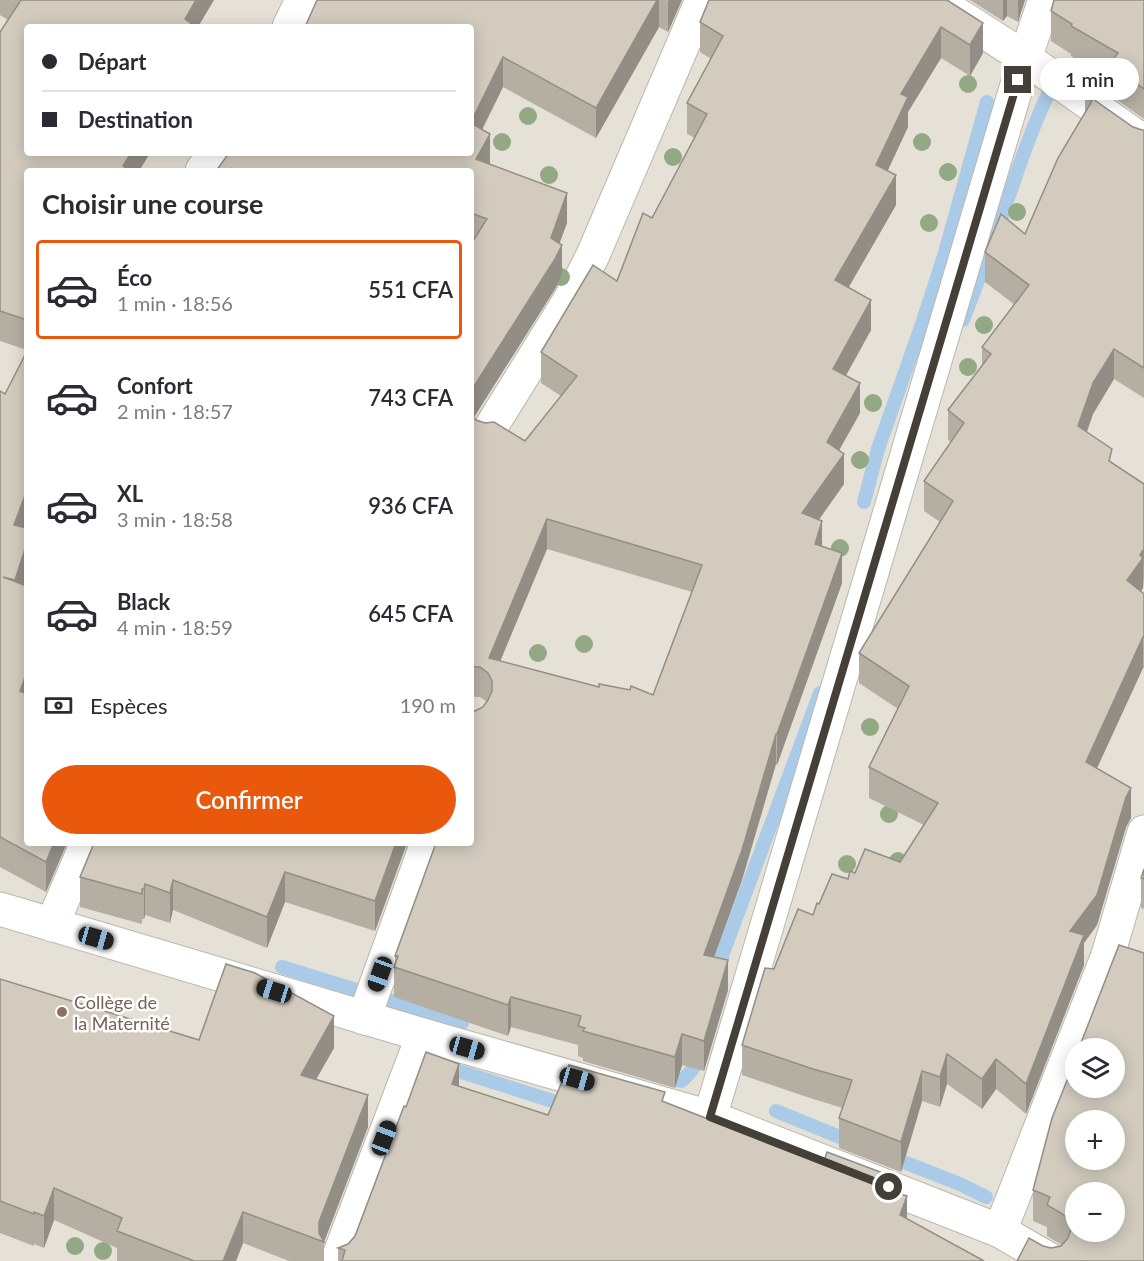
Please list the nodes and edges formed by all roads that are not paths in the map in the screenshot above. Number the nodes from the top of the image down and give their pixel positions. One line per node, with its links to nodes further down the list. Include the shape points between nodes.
1 (302, 0): 5 (street)
2 (702, 0): 8 (street, via 594,255)
3 (935, 0): 6 (street)
4 (1045, 0): 6 (street)
5 (290, 24)
6 (1025, 58): 7 (street); 16 (street)
7 (1144, 142)
8 (486, 435)
9 (1144, 832): 17 (street, via 1108,955)
10 (86, 846): 13 (street)
11 (426, 846): 14 (street)
12 (0, 909): 13 (street)
13 (52, 925): 14 (street)
14 (364, 1018): 15 (street)
15 (423, 1035): 16 (street); 18 (street)
16 (710, 1117): 17 (street)
17 (1000, 1231): 19 (street)
18 (337, 1261)
19 (1052, 1261)

